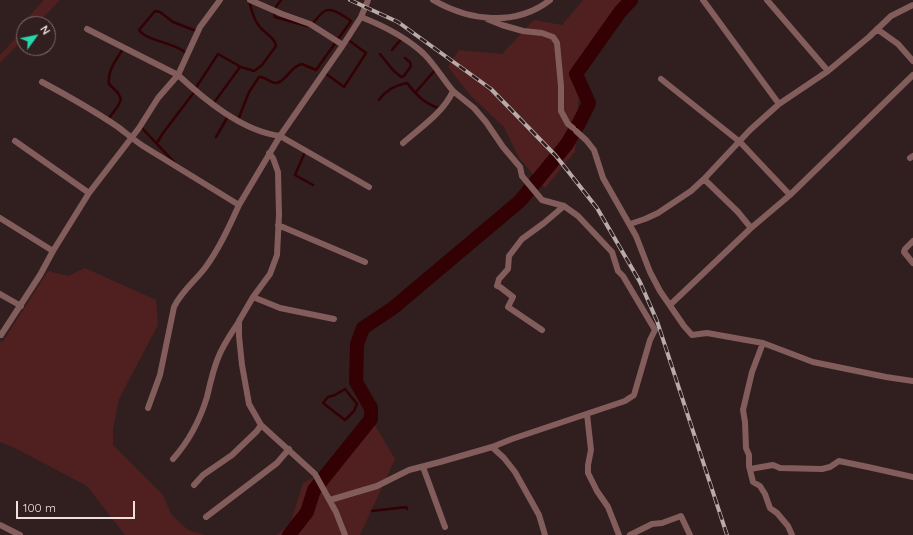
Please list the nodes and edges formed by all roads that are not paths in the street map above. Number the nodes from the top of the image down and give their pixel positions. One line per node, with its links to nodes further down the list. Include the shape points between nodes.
1 (220, 0): 16 (street, via 200,27)
2 (250, 0): 13 (street, via 310,24)
3 (368, 0): 9 (street)
4 (433, 0): 10 (street, via 469,15)
5 (550, 0): 10 (street, via 529,12)
6 (704, 0): 21 (street)
7 (767, 0): 15 (street)
8 (913, 5): 12 (street, via 891,16)
9 (361, 17): 13 (street); 20 (street, via 388,28 416,47)
10 (487, 19): 36 (street, via 516,29 553,37 557,44 561,111 568,124 594,150 606,184)
11 (87, 29): 16 (street)
12 (877, 29): 14 (street, via 898,44); 15 (street)
13 (343, 45): 22 (street)
14 (913, 62)
15 (828, 71): 21 (street)
16 (178, 75): 22 (street, via 213,105 250,127 266,134); 23 (street, via 158,98)
17 (913, 75): 31 (street)
18 (661, 79): 26 (street)
19 (42, 82): 23 (street, via 104,118)
20 (453, 91): 25 (street, via 438,112); 33 (street, via 486,122 520,167 522,176 542,200)
21 (779, 104): 26 (street)
22 (280, 136): 27 (street); 29 (street)
23 (131, 138): 30 (street); 32 (street)
24 (15, 141): 30 (street)
25 (403, 142)
26 (740, 142): 28 (street); 31 (street)
27 (269, 153): 32 (street); 35 (street, via 278,172)
28 (704, 180): 36 (street, via 658,213); 37 (street)
29 (369, 186)
30 (90, 193): 39 (street)
31 (790, 194): 37 (street)
32 (239, 205): 52 (street, via 213,256 177,300 160,375)
33 (564, 206): 48 (street, via 522,239 509,256 508,269 499,279 497,286 513,297 508,307); 53 (street, via 578,216 612,252 618,271 655,330 648,345 634,395 625,401)
34 (0, 218): 39 (street)
35 (278, 224): 40 (street); 43 (street, via 275,263 266,281)
36 (630, 224): 44 (street, via 650,272)
37 (751, 228): 44 (street)
38 (913, 241): 41 (street, via 904,252)
39 (53, 251): 45 (street)
40 (365, 262)
41 (913, 263)
42 (0, 294): 45 (street)
43 (253, 297): 46 (street, via 280,308); 47 (street)
44 (670, 304): 50 (street, via 692,335 707,333)
45 (21, 306): 49 (street)
46 (334, 319)
47 (239, 321): 54 (street, via 242,365 249,404); 57 (street, via 218,359 196,425 182,449)
48 (542, 330)
49 (1, 336)
50 (763, 343): 51 (street, via 813,362); 59 (street, via 752,372 743,410)
51 (913, 381)
52 (148, 408)
53 (587, 414): 55 (street); 69 (street, via 591,450 588,473 608,507)
54 (260, 425): 56 (street); 61 (street, via 232,455 203,475)
55 (492, 446): 58 (street); 68 (street, via 515,472 539,515)
56 (289, 449): 62 (street, via 312,470); 63 (street, via 272,468)
57 (172, 459)
58 (423, 467): 62 (street, via 409,470 377,486); 65 (street)
59 (750, 469): 60 (street, via 773,465 780,468 822,469 839,461); 72 (street, via 753,482 766,494 770,508 788,526)
60 (913, 477)
61 (194, 485)
62 (330, 500): 67 (street)
63 (206, 517)
64 (0, 525): 66 (street)
65 (445, 527)
66 (20, 535)
67 (345, 535)
68 (545, 535)
69 (619, 535)
70 (630, 535): 71 (street, via 652,524 681,516)
71 (690, 535)
72 (792, 535)

